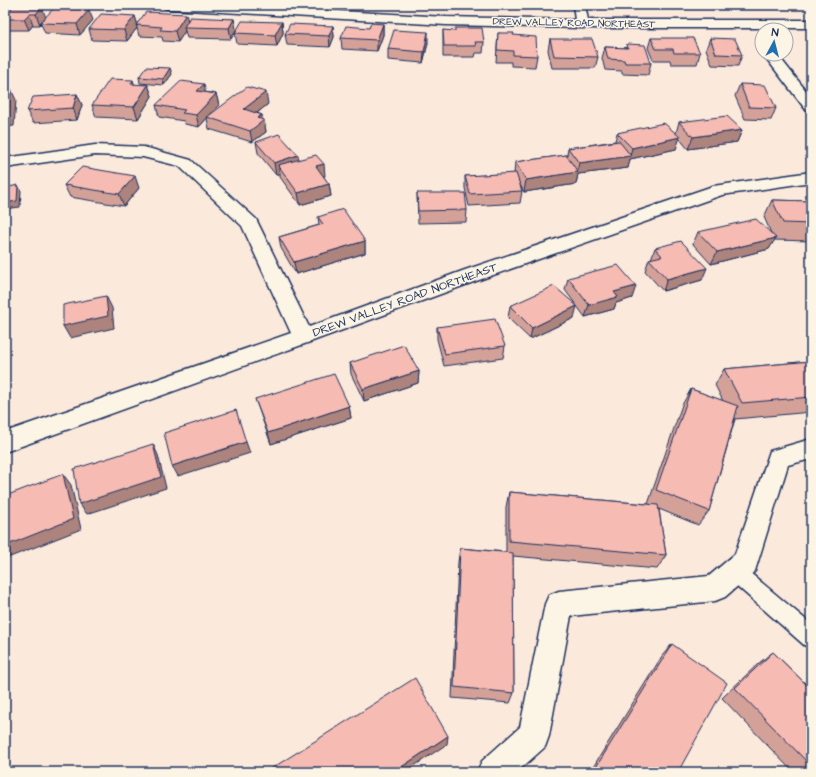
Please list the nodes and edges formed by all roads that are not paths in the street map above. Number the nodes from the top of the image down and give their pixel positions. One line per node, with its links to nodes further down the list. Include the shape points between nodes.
1 (170, 5): 3 (street, DREW VALLEY ROAD NORTHEAST, via 446,21)
2 (579, 5): 3 (street)
3 (582, 24): 5 (street, DREW VALLEY ROAD NORTHEAST)
4 (811, 24): 5 (street, DREW VALLEY ROAD NORTHEAST)
5 (748, 25): 6 (street)
6 (754, 34)
7 (776, 62): 8 (street)
8 (811, 107)
9 (5, 163): 11 (street, via 95,150 144,152 186,163 250,223)
10 (811, 177): 11 (street, DREW VALLEY ROAD NORTHEAST, via 719,190 472,275)
11 (303, 337): 12 (street, DREW VALLEY ROAD NORTHEAST)
12 (5, 442)
13 (811, 450): 14 (street, via 778,458 746,562)
14 (735, 572): 15 (lane); 16 (street, via 715,588 559,604 534,736)
15 (811, 638)
16 (494, 772)

